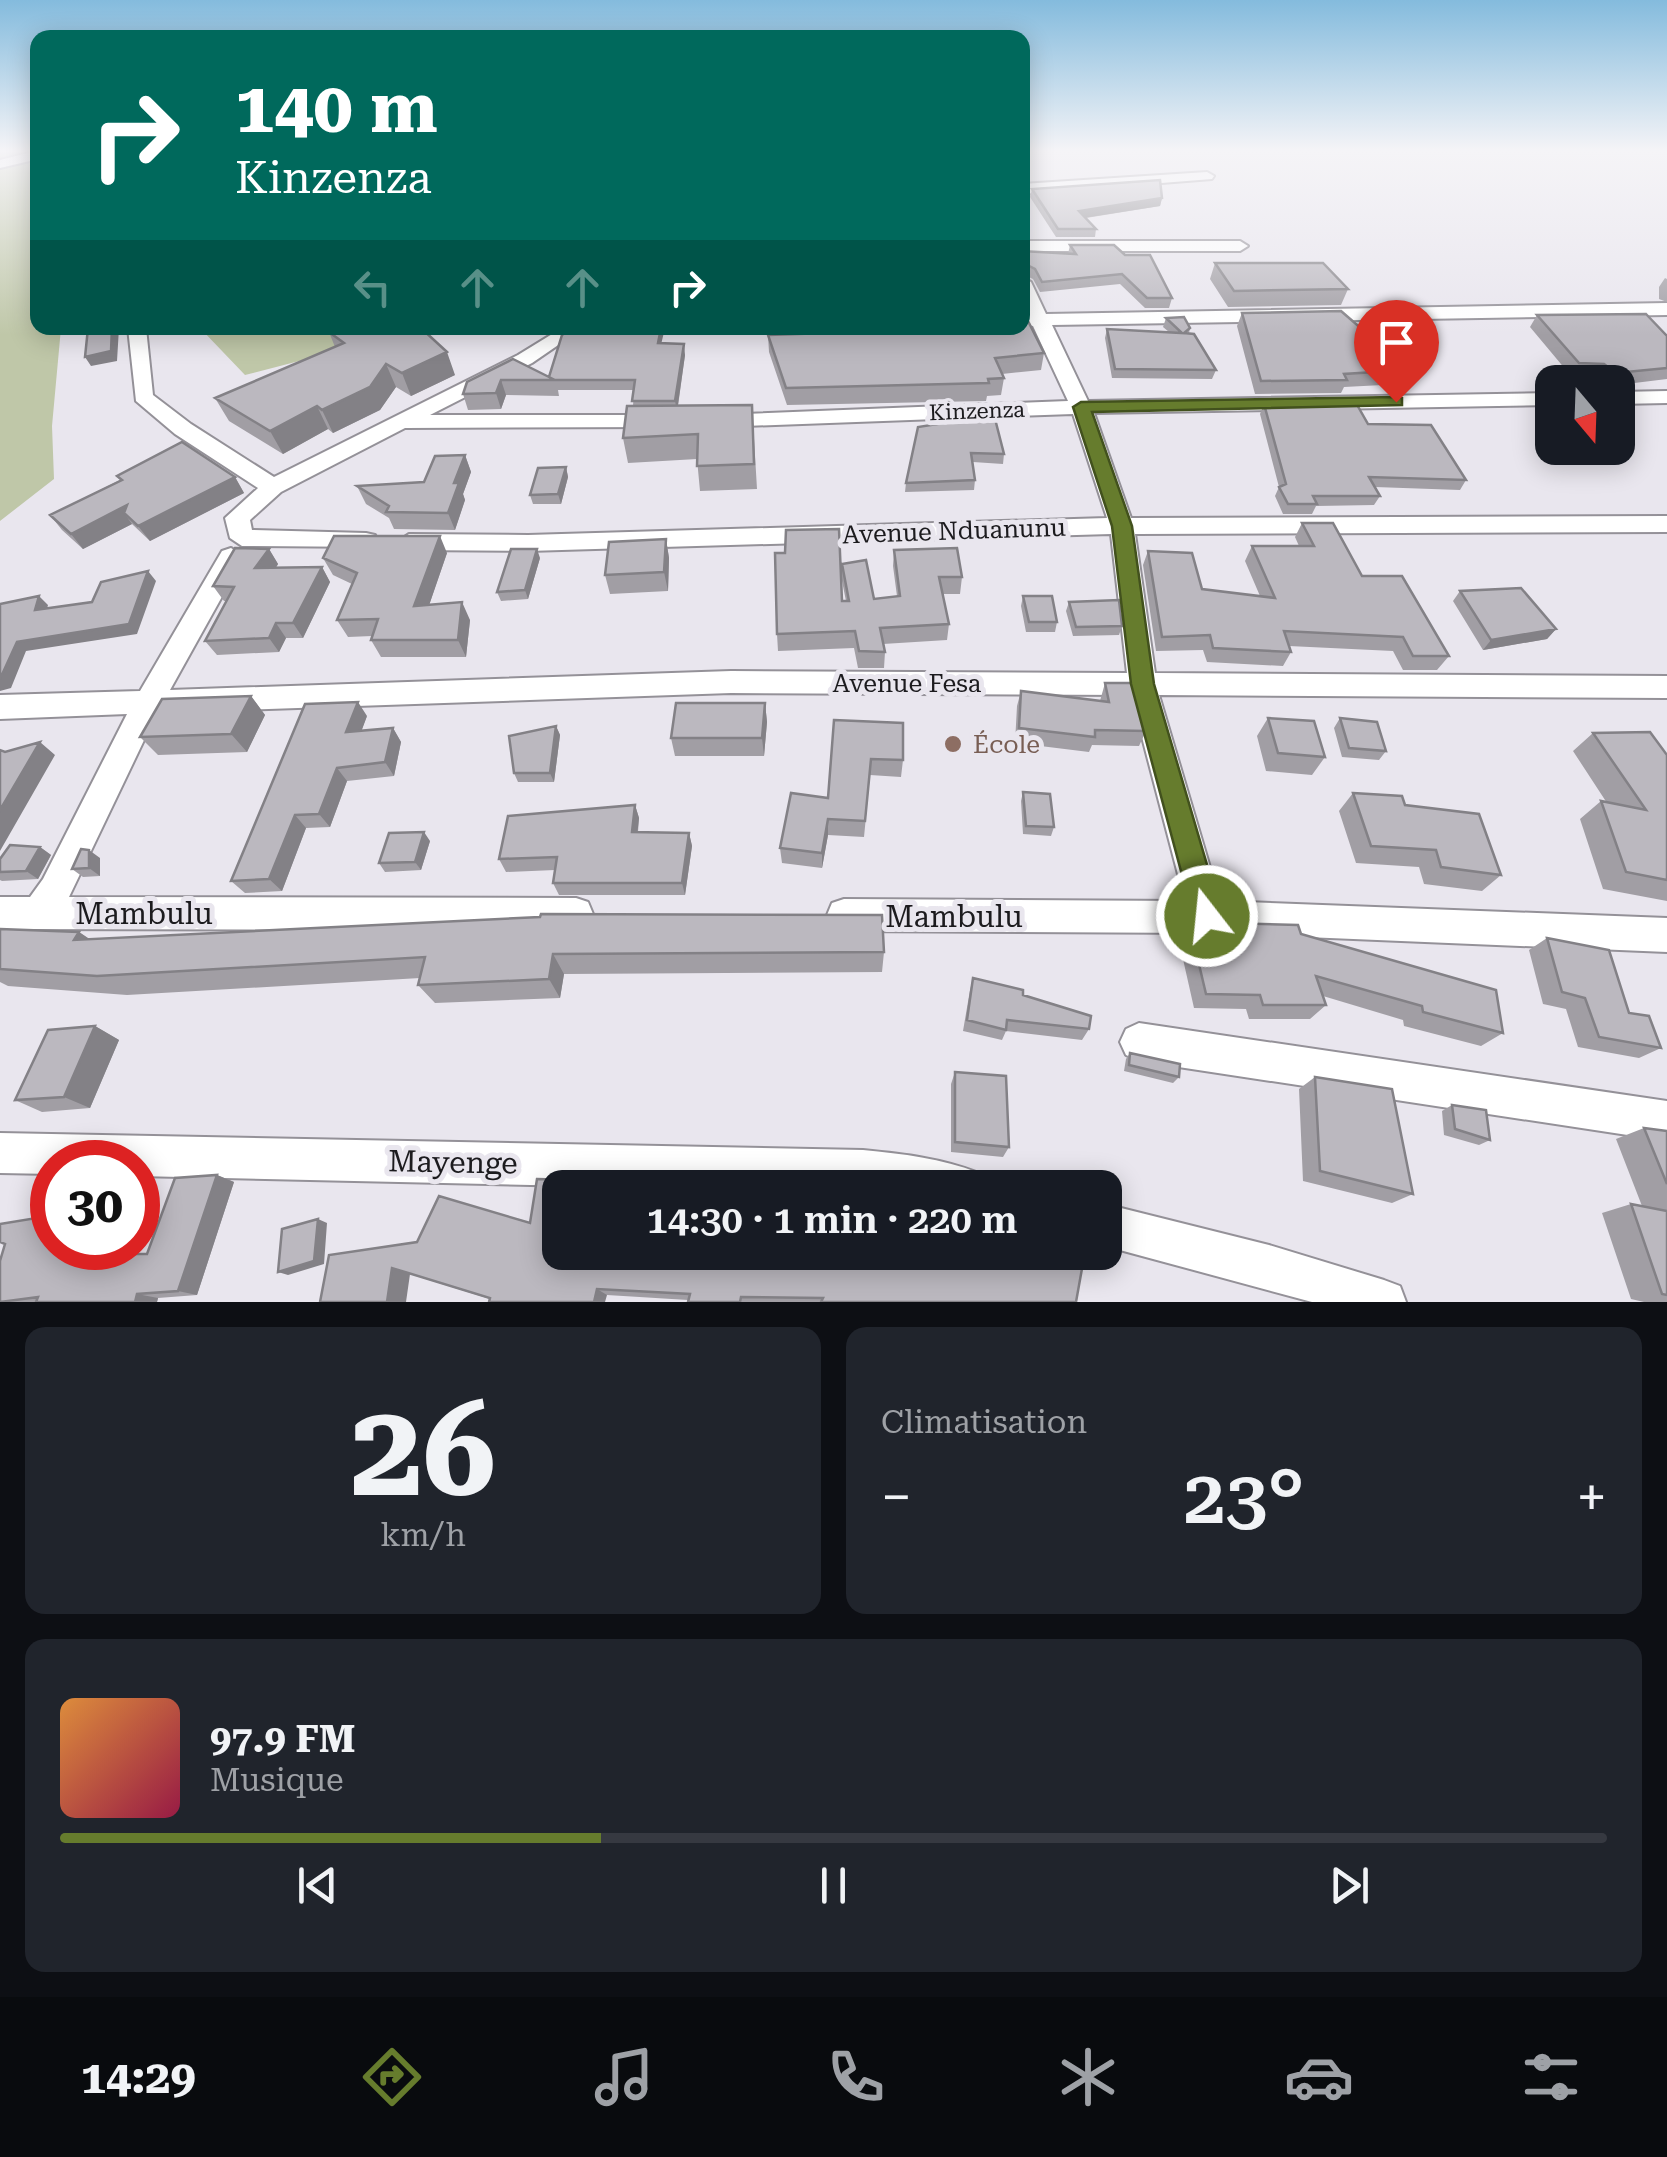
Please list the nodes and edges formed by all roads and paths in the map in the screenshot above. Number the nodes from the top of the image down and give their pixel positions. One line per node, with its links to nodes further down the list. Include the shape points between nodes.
1 (1030, 246): 2 (street)
2 (1240, 246)
3 (1667, 309): 4 (street)
4 (1032, 320): 10 (street)
5 (138, 335): 12 (street, via 143,397)
6 (563, 335): 11 (street)
7 (1667, 397): 8 (street)
8 (1635, 398)
9 (1535, 399): 10 (street, Kinzenza)
10 (1081, 407): 11 (street, Kinzenza, via 695,421); 14 (street)
11 (402, 422): 12 (street)
12 (273, 487): 15 (street, via 237,518)
13 (1667, 524): 14 (street, Avenue Nduanunu)
14 (1122, 526): 15 (street, Avenue Nduanunu, via 528,544); 16 (street)
15 (242, 538): 18 (street)
16 (1143, 684): 17 (street, Avenue Fesa); 18 (street, Avenue Fesa, via 731,682); 24 (street)
17 (1667, 686)
18 (147, 704): 19 (street, Avenue Fesa); 20 (street)
19 (0, 707)
20 (39, 912): 21 (street, Mambulu); 22 (street, Mambulu)
21 (0, 913)
22 (613, 914)
23 (811, 915): 24 (street, Mambulu)
24 (1207, 916): 25 (street, Mambulu)
25 (1667, 934)
26 (1139, 1042): 27 (street)
27 (1667, 1121)
28 (0, 1153): 29 (street, Mayenge)
29 (815, 1170)
30 (1122, 1230): 31 (street)
31 (1384, 1302)

